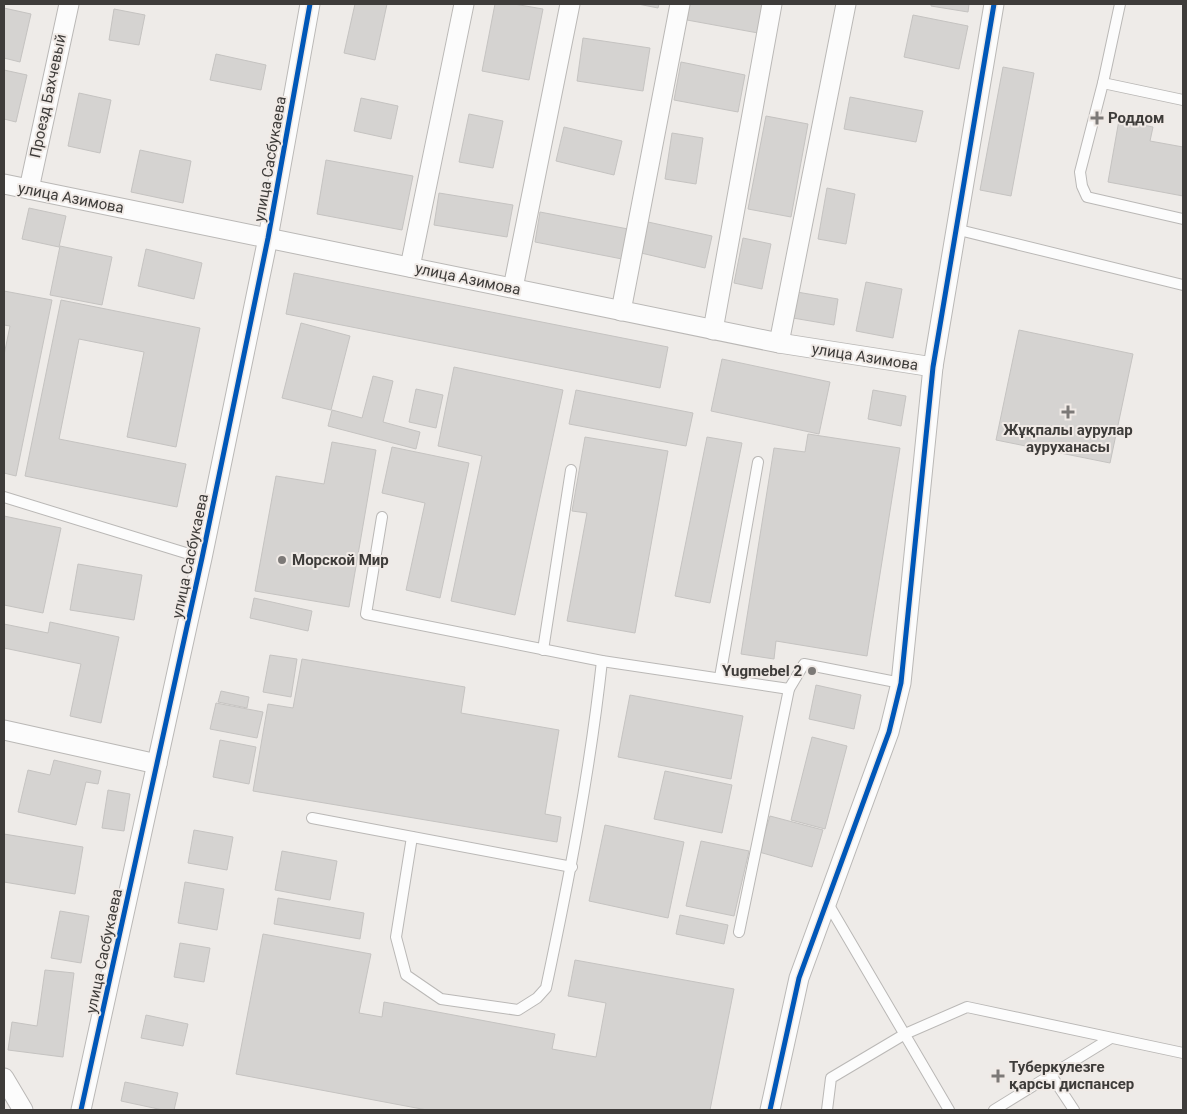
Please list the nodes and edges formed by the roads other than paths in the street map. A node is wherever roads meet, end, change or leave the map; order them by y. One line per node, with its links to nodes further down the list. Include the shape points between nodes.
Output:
1 (68, 4): 13 (street, Проезд Бахчевый)
2 (310, 4): 16 (street, улица Сасбукаева)
3 (464, 4): 17 (street)
4 (570, 4): 19 (street)
5 (680, 4): 20 (street)
6 (772, 4): 21 (street)
7 (846, 4): 22 (street)
8 (994, 4): 15 (street)
9 (1120, 4): 10 (lane)
10 (1103, 83): 11 (lane); 14 (lane, via 1080,172 1087,197)
11 (1183, 100)
12 (4, 184): 13 (street, улица Азимова)
13 (29, 189): 16 (street, улица Азимова)
14 (1183, 219)
15 (955, 229): 18 (lane); 23 (street)
16 (268, 238): 17 (street, улица Азимова); 28 (street, улица Сасбукаева)
17 (410, 267): 19 (street, улица Азимова)
18 (1183, 285)
19 (514, 288): 20 (street, улица Азимова)
20 (621, 311): 21 (street, улица Азимова)
21 (713, 330): 22 (street, улица Азимова)
22 (779, 343): 23 (street, улица Азимова)
23 (933, 367): 32 (street)
24 (758, 462): 31 (lane)
25 (570, 470): 29 (lane)
26 (4, 497): 28 (lane)
27 (382, 517): 29 (lane, via 366,614)
28 (202, 558): 35 (street, улица Сасбукаева)
29 (543, 650): 30 (lane)
30 (602, 661): 31 (lane); 38 (lane)
31 (720, 677): 33 (lane)
32 (901, 683): 33 (lane, via 804,664); 39 (street, via 889,732)
33 (789, 689): 40 (lane)
34 (4, 730): 35 (street)
35 (157, 764): 47 (street, улица Сасбукаева)
36 (312, 818): 37 (lane)
37 (412, 837): 38 (lane); 38 (lane, via 396,937 406,975 441,999 518,1010 537,998 546,988)
38 (572, 867)
39 (827, 901): 41 (lane); 48 (street, via 799,978)
40 (739, 932)
41 (904, 1034): 42 (lane, via 967,1007); 49 (lane, via 831,1078); 50 (lane)
42 (1111, 1038): 43 (lane); 44 (lane)
43 (1183, 1053)
44 (1051, 1075): 51 (lane); 52 (lane)
45 (4, 1078): 46 (street)
46 (23, 1110)
47 (82, 1110)
48 (770, 1110)
49 (827, 1110)
50 (949, 1110)
51 (994, 1110)
52 (1074, 1110)

